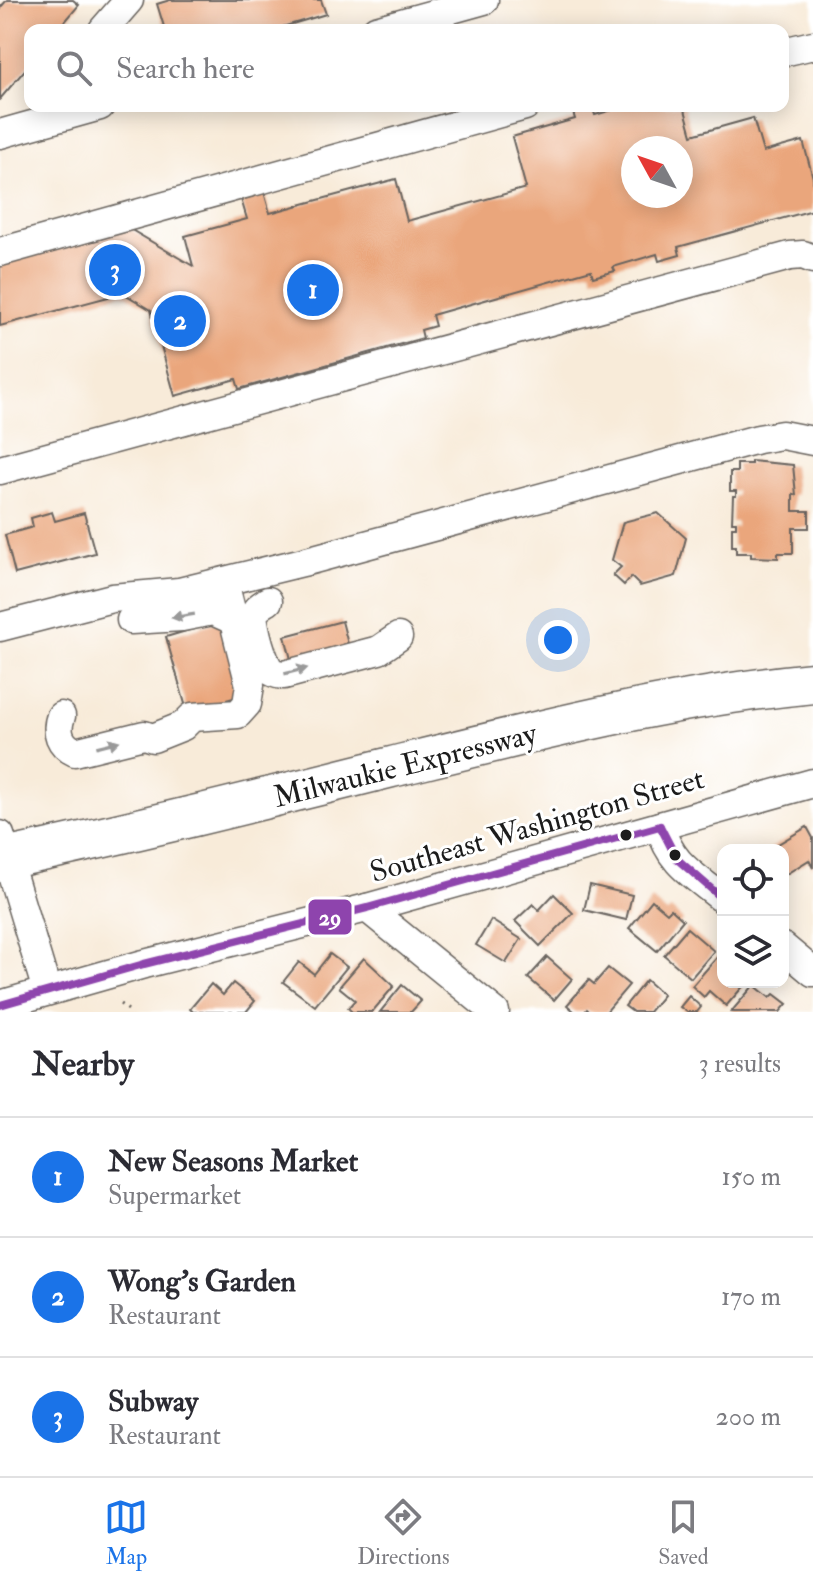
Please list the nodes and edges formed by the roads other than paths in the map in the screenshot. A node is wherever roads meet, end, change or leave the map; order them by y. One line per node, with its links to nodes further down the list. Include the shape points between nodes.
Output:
1 (129, 0): 4 (street)
2 (484, 0): 3 (street)
3 (390, 18)
4 (108, 24)
5 (813, 45): 6 (street)
6 (789, 51)
7 (32, 112): 10 (street)
8 (78, 112): 10 (street)
9 (503, 112): 11 (street)
10 (10, 131)
11 (0, 252)
12 (813, 259): 14 (street, via 790,256)
13 (813, 441): 15 (street, via 782,435 758,439)
14 (0, 470)
15 (224, 582): 18 (street); 19 (street, via 112,598)
16 (268, 601): 20 (street, one-way to 20, via 255,613 254,622 266,665 277,674 379,650)
17 (131, 620): 18 (street, one-way to 17, via 213,611)
18 (233, 620): 22 (street, one-way to 18, via 59,738 75,752 144,735 153,738 192,717 238,714 247,704 250,685)
19 (0, 627)
20 (398, 637)
21 (813, 683): 25 (highway, Milwaukie Expressway, via 646,708 188,818)
22 (61, 716)
23 (813, 783): 24 (street, Southeast Washington Street)
24 (660, 826): 26 (street, via 676,860); 27 (street, Southeast Washington Street)
25 (3, 851): 30 (street)
26 (717, 894)
27 (367, 908): 30 (street, Southeast Washington Street); 32 (street)
28 (789, 952): 29 (street)
29 (813, 972)
30 (47, 991): 31 (street, Southeast Washington Street)
31 (0, 1005)
32 (480, 1007)

